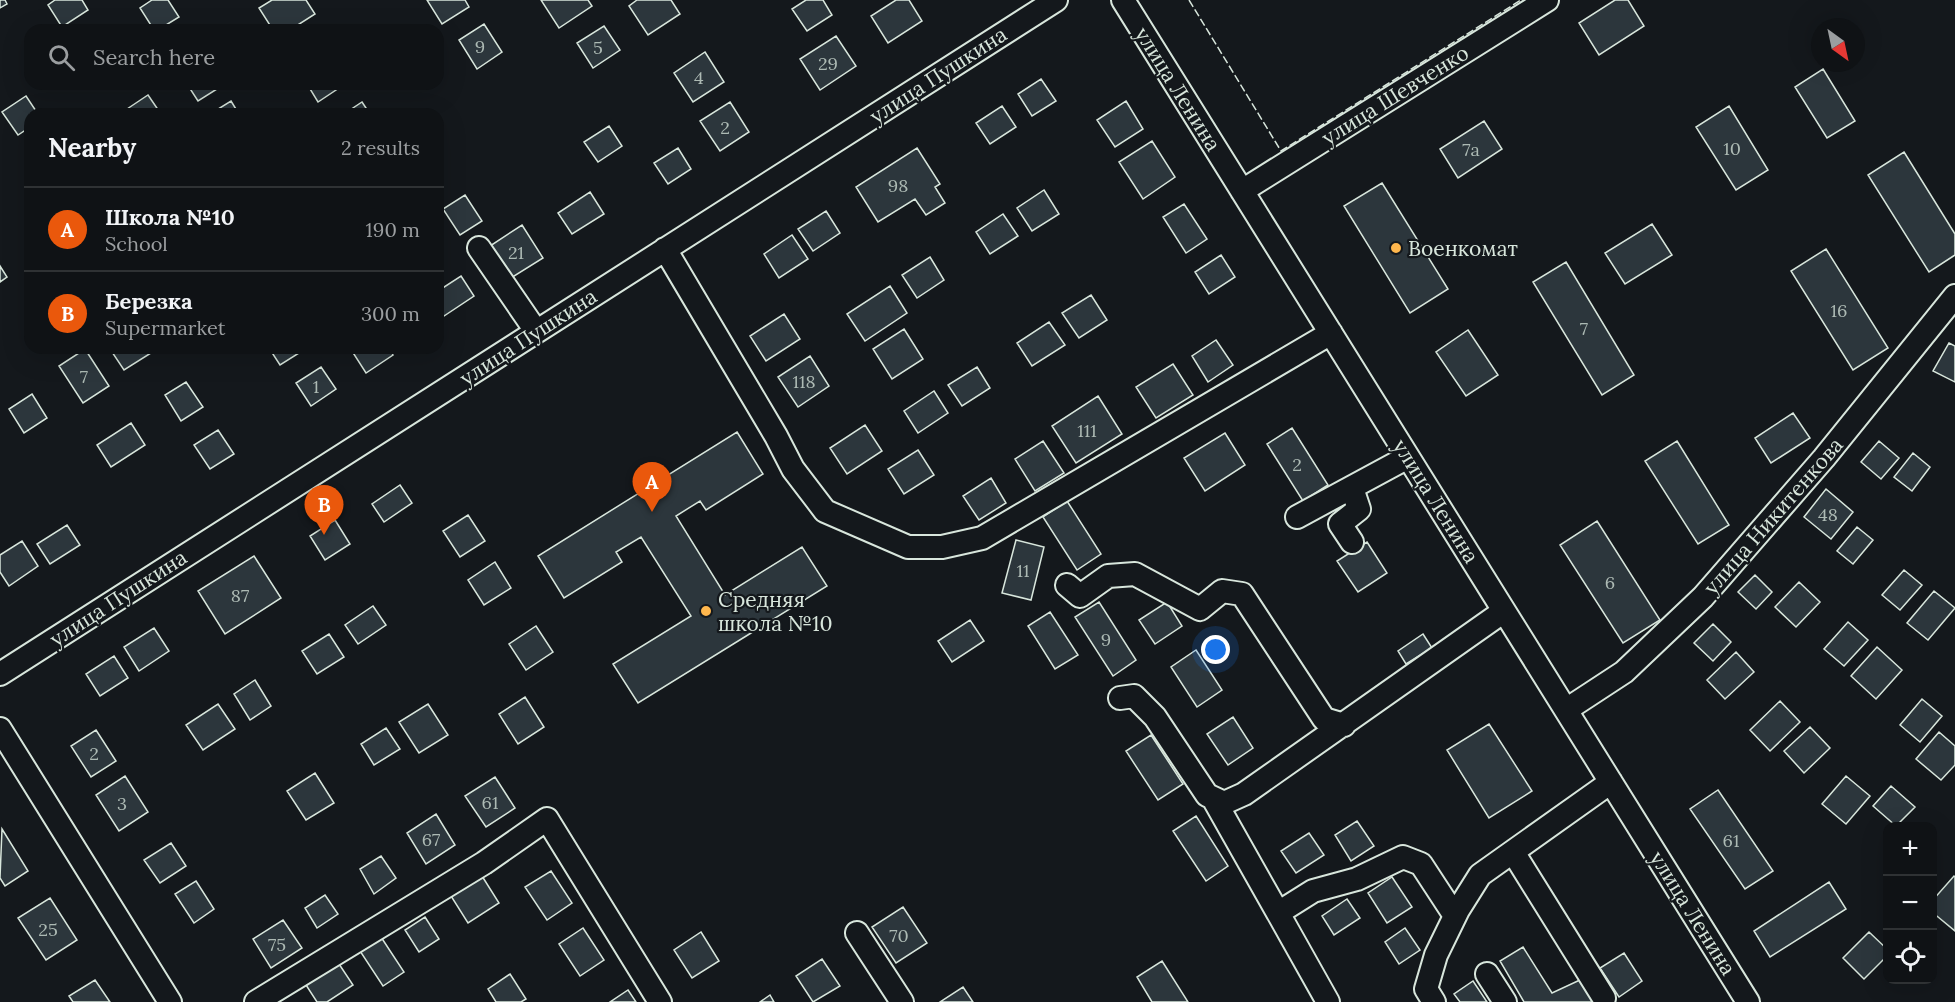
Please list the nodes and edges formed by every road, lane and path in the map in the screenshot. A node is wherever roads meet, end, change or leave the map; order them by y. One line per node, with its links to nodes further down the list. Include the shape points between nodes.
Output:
1 (1056, 0): 6 (street, улица Пушкина)
2 (1123, 0): 4 (street, улица Ленина)
3 (1547, 0): 4 (street, улица Шевченко)
4 (1242, 191): 9 (street, улица Ленина)
5 (479, 248): 8 (street)
6 (665, 249): 8 (street, улица Пушкина); 9 (street, via 793,469 825,511 908,547 942,547 982,537)
7 (1955, 296): 18 (street, улица Никитенкова, via 1824,459 1703,597 1624,672)
8 (536, 331): 16 (street, улица Пушкина)
9 (1331, 333): 10 (street, улица Ленина)
10 (1408, 457): 11 (street); 15 (street, улица Ленина)
11 (1352, 488): 12 (street); 13 (street, via 1359,509 1340,524)
12 (1297, 517)
13 (1352, 542)
14 (1066, 585): 19 (street, via 1080,596 1108,576 1136,574 1200,609 1222,591 1242,594 1324,718)
15 (1504, 611): 18 (street, улица Ленина); 19 (street)
16 (0, 674)
17 (1120, 698): 22 (street, via 1134,696 1155,717 1207,795)
18 (1566, 710): 21 (street, улица Ленина)
19 (1344, 725): 22 (street, via 1244,794 1224,803)
20 (0, 729): 29 (street)
21 (1611, 782): 23 (street); 36 (street, улица Ленина)
22 (1213, 798): 24 (street)
23 (1513, 852): 25 (street, via 1480,874); 28 (street)
24 (1278, 913): 25 (street, via 1313,891 1357,879 1403,857 1421,864); 33 (street)
25 (1455, 916): 34 (street, via 1436,955 1426,989)
26 (857, 933): 32 (street)
27 (1487, 974): 35 (street)
28 (1604, 998)
29 (170, 1002)
30 (256, 1002): 31 (street, via 484,863 547,819)
31 (660, 1002)
32 (902, 1002)
33 (1328, 1002)
34 (1434, 1002)
35 (1505, 1002)
36 (1748, 1002)

